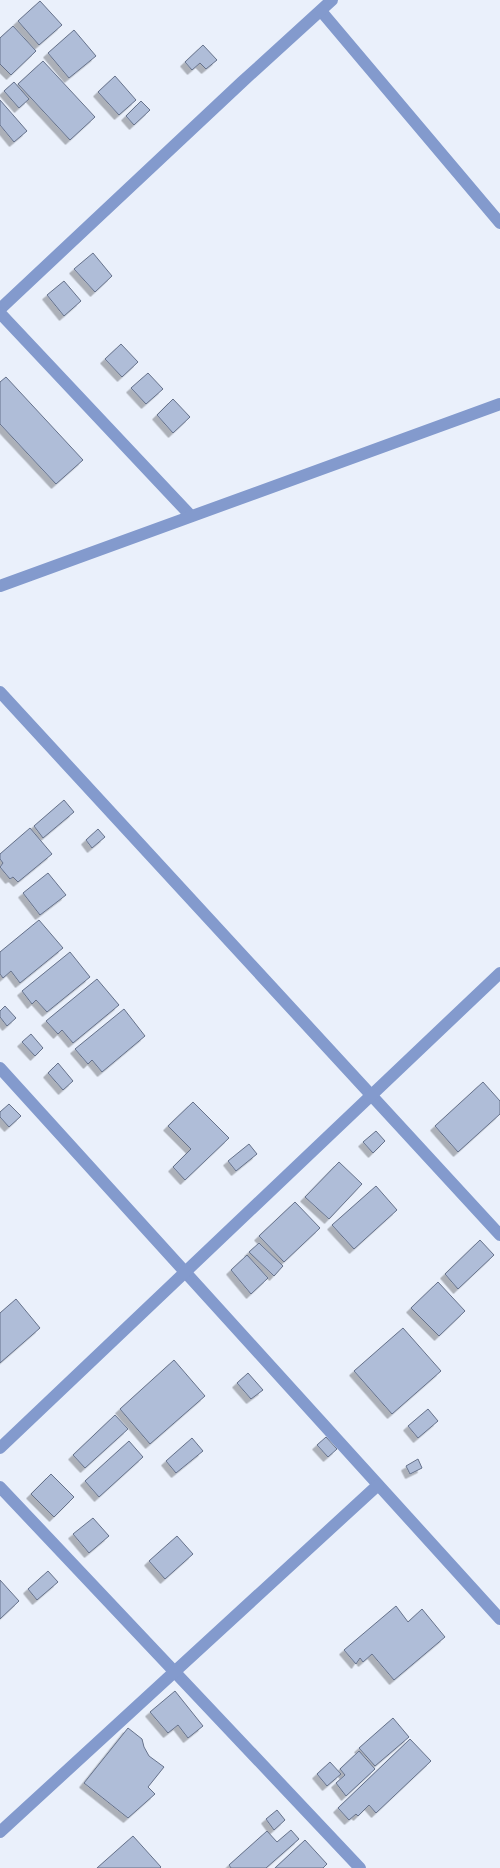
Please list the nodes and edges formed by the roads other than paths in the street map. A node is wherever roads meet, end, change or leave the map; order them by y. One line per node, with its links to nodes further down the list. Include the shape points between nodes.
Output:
1 (332, 0): 2 (street)
2 (321, 10): 3 (street); 4 (street)
3 (500, 223)
4 (0, 311): 6 (street)
5 (500, 404): 6 (street)
6 (191, 516): 7 (street)
7 (0, 586)
8 (0, 692): 11 (street)
9 (500, 973): 11 (street)
10 (0, 1068): 13 (street)
11 (372, 1095): 12 (street); 13 (street)
12 (500, 1235)
13 (185, 1272): 14 (street); 15 (street)
14 (0, 1448)
15 (378, 1485): 17 (street); 18 (street)
16 (0, 1487): 18 (street)
17 (500, 1619)
18 (174, 1672): 19 (street); 20 (street)
19 (0, 1832)
20 (360, 1868)

